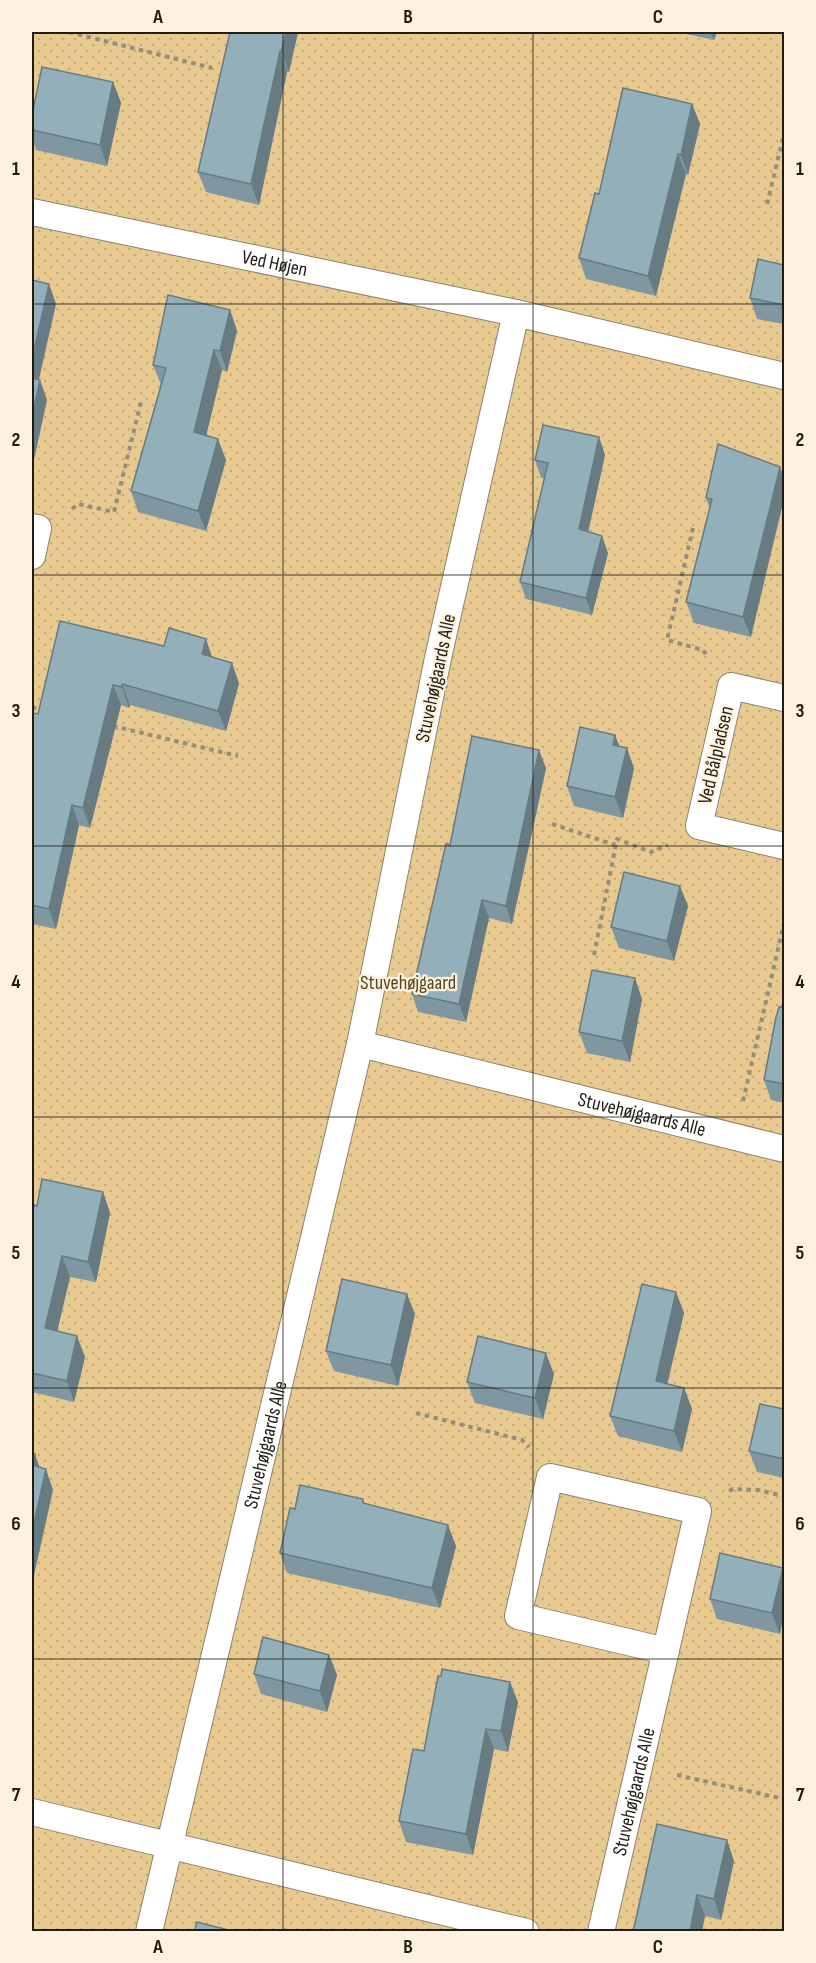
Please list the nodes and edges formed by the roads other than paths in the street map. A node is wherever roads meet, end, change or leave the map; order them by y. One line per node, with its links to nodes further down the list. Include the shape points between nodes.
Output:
1 (32, 212): 2 (lane, Ved Højen)
2 (516, 313): 3 (lane); 6 (lane, Stuvehøjgaards Alle, via 438,658)
3 (784, 376)
4 (784, 698): 5 (lane, Ved Bålpladsen, via 731,686 699,826)
5 (784, 846)
6 (360, 1044): 7 (lane, Stuvehøjgaards Alle); 10 (lane, Stuvehøjgaards Alle)
7 (784, 1149)
8 (666, 1651): 8 (lane, Stuvehøjgaards Alle, via 699,1511 550,1477 518,1616); 13 (lane, Stuvehøjgaards Alle)
9 (32, 1812): 10 (lane)
10 (170, 1845): 11 (lane, Stuvehøjgaards Alle); 12 (lane)
11 (149, 1932)
12 (526, 1932)
13 (601, 1932)

